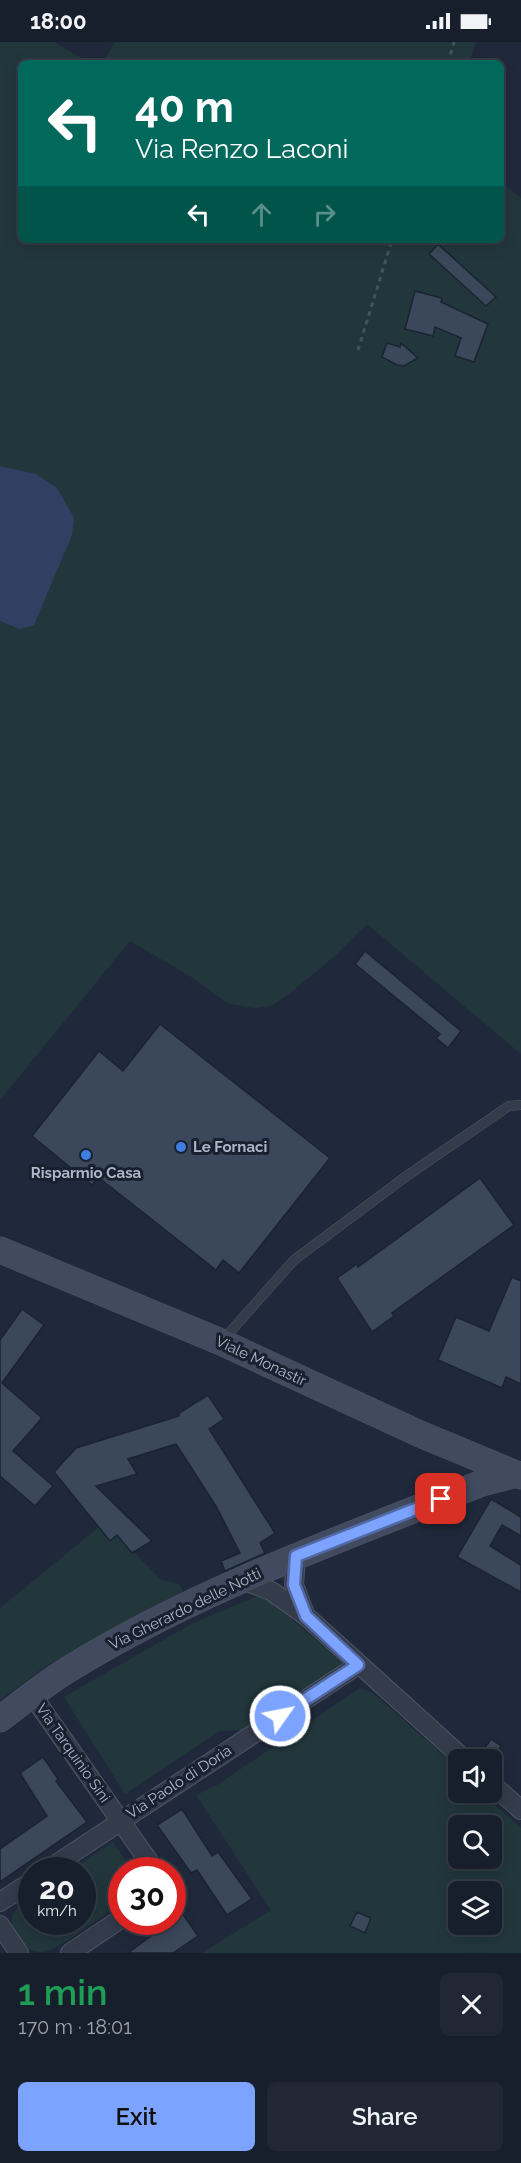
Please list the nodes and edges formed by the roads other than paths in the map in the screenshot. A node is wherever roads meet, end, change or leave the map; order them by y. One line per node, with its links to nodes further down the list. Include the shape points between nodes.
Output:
1 (521, 1105): 3 (lane, via 509,1106 294,1260)
2 (0, 1250): 3 (street, Viale Monastir)
3 (221, 1342): 4 (street, Viale Monastir, via 420,1434)
4 (520, 1474): 5 (street, Via Gherardo delle Notti, via 482,1483)
5 (296, 1556): 6 (street, Via Gherardo delle Notti); 7 (street, via 294,1585)
6 (242, 1580): 7 (street, via 271,1591); 9 (street, Via Gherardo delle Notti, via 147,1625 72,1667)
7 (306, 1616): 8 (street)
8 (358, 1665): 11 (street); 14 (street, Via Paolo di Doria)
9 (32, 1695): 10 (street, Via Gherardo delle Notti); 14 (street, Via Tarquinio Sini)
10 (0, 1719)
11 (453, 1749)
12 (502, 1793): 13 (street)
13 (521, 1810)
14 (121, 1820): 15 (street, Via Paolo di Doria); 16 (street, Via Tarquinio Sini)
15 (66, 1857)
16 (146, 1857)
17 (18, 1890): 18 (street)
18 (0, 1902)
19 (0, 1925): 21 (street)
20 (108, 1927): 22 (street)
21 (19, 1953)
22 (70, 1953)

